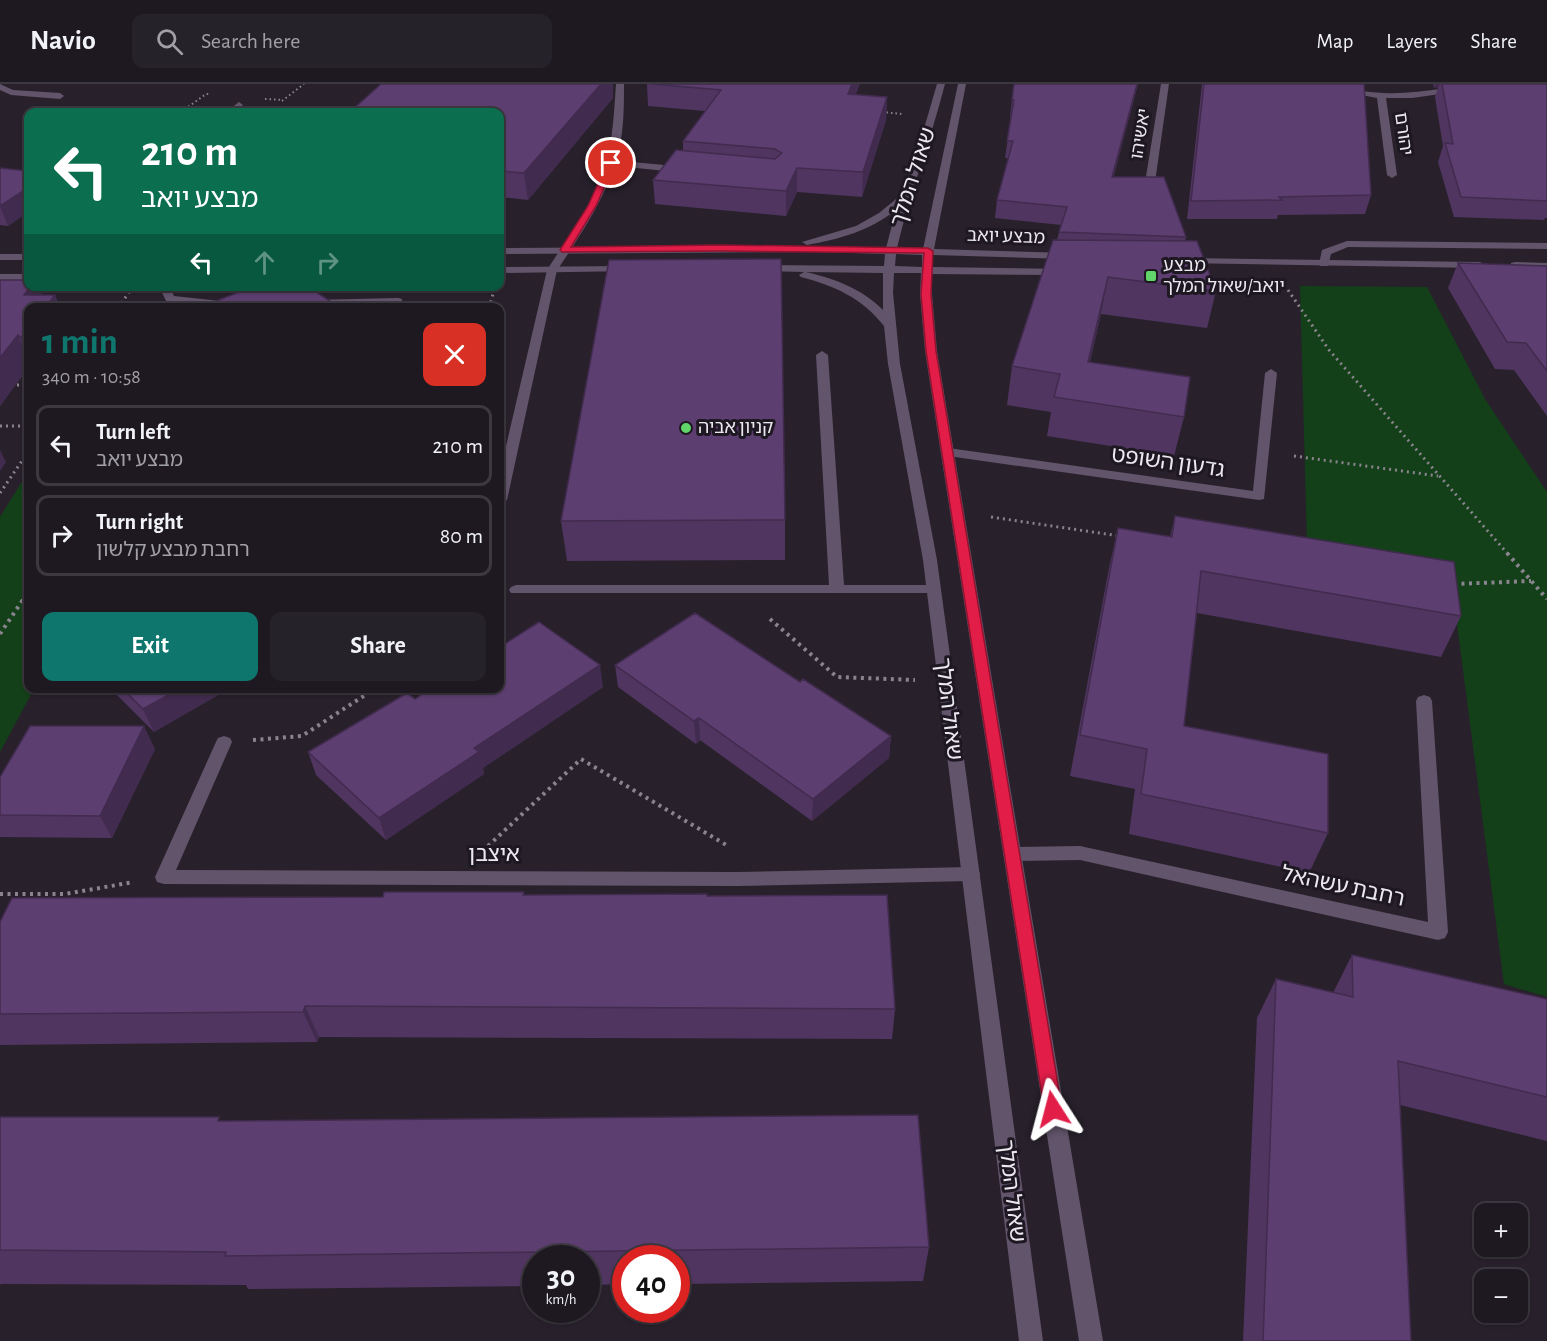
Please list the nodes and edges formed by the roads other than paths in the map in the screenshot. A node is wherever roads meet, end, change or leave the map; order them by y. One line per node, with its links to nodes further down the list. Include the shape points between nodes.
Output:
1 (620, 84): 12 (street)
2 (941, 84): 16 (street, שאול המלך)
3 (962, 84): 22 (street, שאול המלך)
4 (1165, 84): 15 (street, יאשיהו)
5 (1308, 84): 9 (street)
6 (1490, 84): 9 (street)
7 (0, 87): 8 (street, via 11,92)
8 (60, 96)
9 (1381, 96): 14 (street, יהורם)
10 (239, 105): 11 (street)
11 (235, 108)
12 (611, 163): 13 (street); 19 (street, via 592,206)
13 (693, 171)
14 (1392, 176)
15 (1149, 189)
16 (905, 196): 18 (street, via 884,215 852,232); 21 (street, שאול המלך)
17 (1547, 246): 27 (street, via 1347,244 1326,252)
18 (768, 249): 19 (street, מבצע יואב); 21 (street, מבצע יואב)
19 (565, 250): 20 (street, מבצע יואב); 32 (street)
20 (504, 251)
21 (891, 251): 22 (street, מבצע יואב); 33 (street, שאול המלך)
22 (928, 251): 25 (street, מבצע יואב); 34 (street, שאול המלך)
23 (0, 257): 24 (street)
24 (24, 257)
25 (1078, 257)
26 (1172, 261): 27 (street)
27 (1324, 264): 30 (street)
28 (1547, 266): 30 (street)
29 (636, 269): 32 (street)
30 (1500, 269): 36 (street); 37 (street)
31 (504, 270): 32 (street)
32 (552, 270): 48 (street)
33 (889, 270): 34 (street, מבצע יואב); 44 (street, שאול המלך); 44 (street, מבצע יואב, via 757,268 842,285 878,308)
34 (927, 271): 35 (street, מבצע יואב); 47 (street, שאול המלך, via 931,351)
35 (1083, 272)
36 (1178, 272)
37 (1547, 274)
38 (0, 277): 39 (street)
39 (24, 277)
40 (166, 291): 42 (street, via 170,299)
41 (398, 301): 43 (street)
42 (190, 303)
43 (335, 303)
44 (890, 325): 51 (street, שאול המלך)
45 (822, 355): 50 (street)
46 (1271, 373): 47 (street, גדעון השופט, via 1259,496)
47 (948, 452): 54 (street, שאול המלך)
48 (504, 482)
49 (516, 590): 50 (street)
50 (837, 590): 51 (street)
51 (934, 590): 55 (street, שאול המלך)
52 (1424, 701): 54 (street, רחבת עשהאל, via 1438,932 1080,853)
53 (224, 742): 55 (street, איצבן, via 165,877 737,879)
54 (1012, 854): 57 (street, שאול המלך)
55 (971, 874): 56 (street, שאול המלך)
56 (1031, 1341)
57 (1091, 1341)

